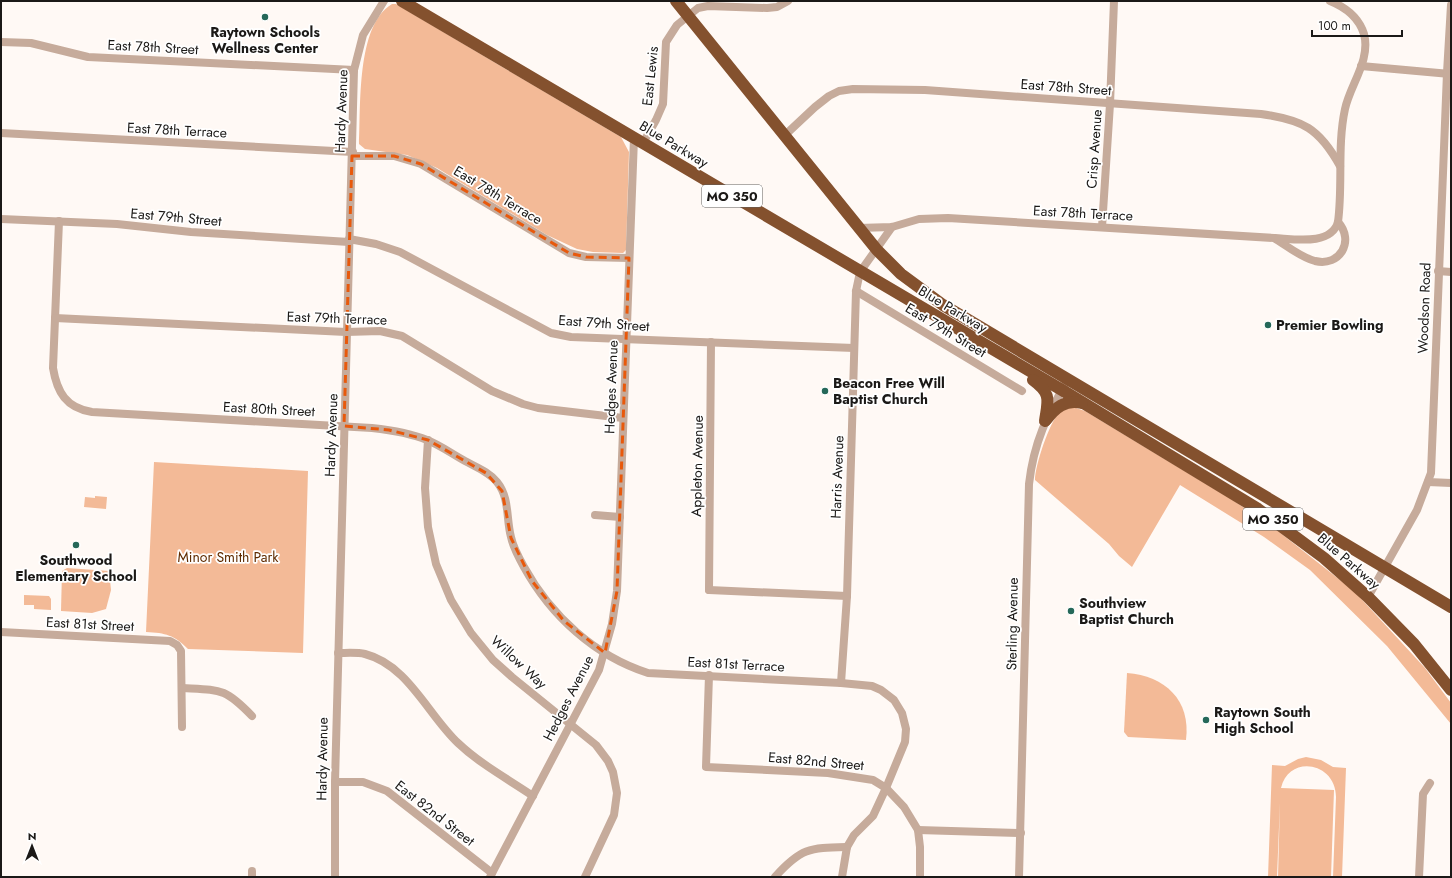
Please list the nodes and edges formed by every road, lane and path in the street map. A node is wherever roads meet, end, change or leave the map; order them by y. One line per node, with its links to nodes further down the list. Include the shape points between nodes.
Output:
1 (384, 1): 11 (street, Hardy Avenue, via 363,35)
2 (402, 1): 16 (highway, Blue Parkway / MO 350)
3 (676, 1): 8 (highway, Blue Parkway / MO 350)
4 (788, 1): 8 (street, East Lewis, via 777,7 768,8 708,6 698,8)
5 (1114, 1): 13 (street, Crisp Avenue)
6 (1332, 2): 10 (street, via 1348,11 1360,26 1365,43)
7 (1451, 5): 12 (street, Woodson Road)
8 (688, 16): 15 (highway, Blue Parkway / MO 350); 16 (street, East Lewis, via 670,33 666,42 662,104 656,120)
9 (1, 42): 11 (street, East 78th Street, via 31,43 88,57)
10 (1361, 66): 12 (street); 18 (street, via 1345,109)
11 (354, 70): 17 (street, Hardy Avenue)
12 (1449, 73): 29 (street, Woodson Road)
13 (1110, 104): 15 (street, East 78th Street, via 926,90 853,88 829,96); 18 (street, East 78th Street, via 1281,117 1314,131 1328,145); 23 (street, Crisp Avenue)
14 (1, 134): 17 (street, East 78th Terrace)
15 (784, 136): 24 (highway, Blue Parkway / MO 350)
16 (639, 141): 28 (street, Hedges Avenue); 30 (highway, Blue Parkway / MO 350)
17 (352, 154): 26 (street, Hardy Avenue); 28 (street, East 78th Terrace, via 394,156 421,164 569,253 586,258)
18 (1340, 166): 21 (street)
19 (1, 219): 20 (street, East 79th Street)
20 (59, 221): 26 (street, East 79th Street); 33 (street)
21 (1338, 222): 25 (street, East 78th Terrace, via 1332,232 1319,238); 25 (street, East 78th Terrace, via 1345,233 1345,245 1337,256 1328,261 1310,259)
22 (892, 227): 23 (street, East 78th Terrace, via 910,220 937,218); 24 (street, East 78th Terrace); 27 (street)
23 (1102, 227): 25 (street, East 78th Terrace)
24 (858, 228): 27 (highway, Blue Parkway / MO 350)
25 (1274, 238)
26 (349, 241): 34 (street, Hardy Avenue); 35 (street, East 79th Street, via 376,244 400,252 551,333 571,337)
27 (876, 250): 30 (street); 39 (highway, Blue Parkway / MO 350, via 901,274 943,305)
28 (629, 258): 35 (street, Hedges Avenue)
29 (1438, 271): 31 (street); 47 (street, Woodson Road, via 1431,473)
30 (860, 272): 32 (street, Harris Avenue); 38 (highway, Blue Parkway / MO 350)
31 (1451, 272)
32 (856, 291): 37 (street, Harris Avenue); 41 (street, East 79th Street)
33 (55, 318): 34 (street, East 79th Terrace); 45 (street, East 80th Street, via 53,368 56,384 62,395 76,407 92,412)
34 (346, 332): 43 (street, East 79th Terrace, via 380,331 402,336 492,391 523,404); 45 (street, Hardy Avenue)
35 (626, 338): 36 (street, East 79th Street); 43 (street, Hedges Avenue)
36 (711, 342): 37 (street, East 79th Street); 52 (street, Appleton Avenue, via 707,591)
37 (854, 348): 52 (street, Harris Avenue)
38 (1004, 357): 40 (highway, Blue Parkway / MO 350); 44 (highway, via 1046,392 1049,401)
39 (1068, 380): 40 (street, Sterling Avenue); 51 (highway, Blue Parkway / MO 350)
40 (1062, 390): 42 (highway, Blue Parkway / MO 350); 44 (street, Sterling Avenue)
41 (1022, 391)
42 (1083, 403): 44 (highway, via 1063,404); 53 (highway, Blue Parkway / MO 350, via 1258,509 1318,554)
43 (623, 418): 50 (street, Hedges Avenue)
44 (1045, 421): 70 (street, Sterling Avenue, via 1036,447 1029,484)
45 (344, 426): 46 (street, East 80th Street, via 390,430); 56 (street, Hardy Avenue)
46 (428, 440): 57 (street, East 80th Street, via 497,482 506,500 511,538 532,580 564,621 585,640); 63 (street, Willow Way, via 425,488 428,527 436,564 451,600 471,633 493,660)
47 (1428, 482): 48 (street); 51 (street, Woodson Road, via 1417,510)
48 (1451, 483)
49 (595, 515): 50 (street)
50 (620, 517): 57 (street, Hedges Avenue, via 617,591)
51 (1384, 567): 53 (street, Woodson Road); 54 (highway, Blue Parkway / MO 350)
52 (846, 596): 59 (street, Harris Avenue)
53 (1368, 597): 61 (highway, Blue Parkway / MO 350, via 1414,644)
54 (1451, 606)
55 (1, 632): 60 (street, East 81st Street, via 170,641 181,651)
56 (338, 652): 65 (street, Hardy Avenue); 68 (street, via 365,654 392,668 410,684 436,720 458,743)
57 (605, 653): 58 (street, East 81st Terrace, via 648,673); 63 (street, Hedges Avenue, via 599,670)
58 (709, 675): 59 (street, East 81st Terrace); 67 (street, East 82nd Street, via 706,767 828,773 874,780)
59 (841, 683): 67 (street, East 81st Terrace, via 870,686 881,690 894,700 902,713 906,729 905,742)
60 (183, 688): 62 (street, via 209,689 228,694); 64 (street)
61 (1451, 690)
62 (252, 716)
63 (570, 724): 68 (street, Hedges Avenue); 74 (street, Willow Way, via 596,745 608,760 616,788 614,815)
64 (182, 727)
65 (335, 782): 72 (street, East 82nd Street, via 362,782 387,790); 73 (street, Hardy Avenue)
66 (1430, 783): 79 (street, via 1423,794)
67 (886, 788): 69 (street, East 82nd Street, via 904,807); 71 (street, via 872,816 854,835)
68 (533, 796): 72 (street, Hedges Avenue)
69 (918, 830): 70 (street); 77 (street)
70 (1021, 833): 78 (street, Sterling Avenue)
71 (847, 847): 75 (street, via 803,851 790,860); 76 (street)
72 (491, 875)
73 (335, 877)
74 (584, 877)
75 (775, 877)
76 (842, 877)
77 (920, 877)
78 (1020, 877)
79 (1419, 877)

